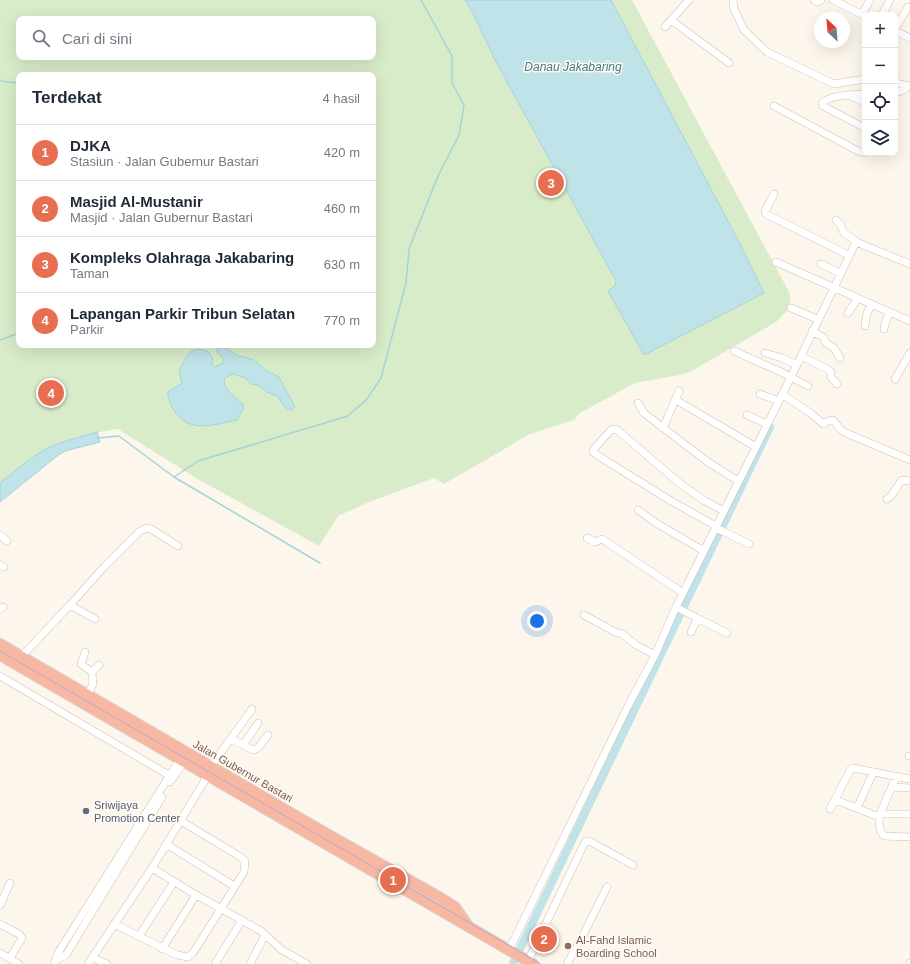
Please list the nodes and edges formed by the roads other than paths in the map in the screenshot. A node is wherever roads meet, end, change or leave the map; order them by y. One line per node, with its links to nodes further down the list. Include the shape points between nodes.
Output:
1 (689, 0): 13 (street)
2 (733, 0): 19 (street, via 734,9 744,30 767,52 834,84)
3 (814, 0): 4 (street)
4 (821, 0)
5 (833, 0): 8 (street)
6 (870, 0): 10 (street)
7 (890, 0): 11 (street)
8 (848, 3): 12 (street)
9 (908, 7): 14 (street)
10 (865, 12)
11 (884, 12)
12 (862, 14)
13 (671, 20): 15 (street); 18 (street)
14 (898, 25)
15 (665, 27)
16 (898, 32): 17 (street)
17 (910, 38)
18 (729, 63)
19 (862, 79)
20 (898, 84): 21 (street)
21 (909, 86): 23 (street)
22 (862, 94): 24 (street)
23 (898, 94)
24 (849, 95): 25 (street); 27 (street, via 832,98 822,105)
25 (862, 102)
26 (774, 106): 28 (street)
27 (862, 126)
28 (862, 152)
29 (774, 194): 32 (street, via 765,211 766,214)
30 (836, 220): 31 (street, via 844,233)
31 (856, 241)
32 (843, 253): 35 (street, via 856,242); 36 (street)
33 (776, 262): 37 (street)
34 (821, 264): 36 (street)
35 (910, 264)
36 (834, 271): 37 (street)
37 (827, 284): 38 (street); 43 (street)
38 (858, 298): 39 (street); 41 (street)
39 (872, 304): 42 (street); 45 (street, via 867,313)
40 (791, 308): 43 (street)
41 (848, 312)
42 (890, 313): 44 (street); 46 (street)
43 (811, 317): 47 (street)
44 (910, 321)
45 (865, 326)
46 (884, 330)
47 (812, 331): 51 (street); 52 (street, via 834,348)
48 (734, 351): 54 (street)
49 (765, 353): 53 (street)
50 (910, 353): 55 (street)
51 (801, 356): 53 (street); 56 (street, via 829,370)
52 (840, 358)
53 (797, 365): 54 (street)
54 (791, 377): 57 (street); 60 (street)
55 (895, 379)
56 (837, 384)
57 (808, 386)
58 (680, 391): 61 (street)
59 (760, 394): 62 (street)
60 (782, 394): 62 (street); 68 (street, via 824,424 828,420 836,422 839,429 844,432)
61 (676, 400): 66 (street); 67 (street)
62 (778, 402): 65 (street)
63 (638, 403): 66 (street, via 644,413)
64 (747, 416): 65 (street)
65 (768, 424): 67 (street)
66 (663, 428): 69 (street)
67 (756, 447): 69 (street)
68 (910, 460)
69 (738, 481): 73 (street)
70 (910, 481): 71 (street, via 902,480)
71 (887, 499)
72 (638, 510): 80 (street)
73 (724, 511): 74 (street); 74 (street, via 683,486 616,429 611,430 593,450 606,461)
74 (713, 525): 78 (street); 80 (street)
75 (0, 535): 77 (street)
76 (587, 538): 81 (street, via 595,542 602,539)
77 (7, 541)
78 (749, 544)
79 (178, 546): 82 (street, via 146,528 104,567)
80 (704, 551): 81 (street)
81 (683, 593): 83 (street)
82 (70, 605): 86 (street); 93 (street)
83 (680, 609): 85 (street); 92 (street)
84 (584, 615): 92 (street, via 621,633)
85 (697, 618): 87 (street); 88 (street)
86 (95, 619)
87 (691, 632)
88 (727, 634)
89 (0, 644): 93 (highway, Jalan Gubernur Bastari)
90 (85, 652): 95 (street, via 80,664)
91 (0, 655): 103 (highway, Jalan Gubernur Bastari)
92 (655, 655): 134 (street)
93 (22, 656): 97 (highway, Jalan Gubernur Bastari)
94 (99, 665): 95 (street)
95 (92, 672): 97 (street, via 93,684)
96 (0, 676): 106 (street)
97 (88, 694): 104 (highway, Jalan Gubernur Bastari)
98 (252, 709): 101 (street)
99 (258, 722): 102 (street)
100 (268, 735): 102 (street, via 255,750)
101 (231, 739): 102 (street); 104 (street)
102 (243, 745)
103 (181, 762): 104 (highway, Jalan Gubernur Bastari); 106 (street)
104 (210, 771): 116 (street); 134 (highway, Jalan Gubernur Bastari, via 324,837 455,907 468,926)
105 (873, 773): 107 (street); 111 (street, via 851,769); 112 (street)
106 (173, 774): 139 (street, via 58,953)
107 (896, 777): 108 (street); 109 (street)
108 (910, 779)
109 (892, 787): 110 (street); 115 (street)
110 (910, 788)
111 (836, 800): 112 (street); 113 (street)
112 (857, 808): 115 (street)
113 (830, 809)
114 (910, 814): 115 (street)
115 (880, 816): 117 (street, via 881,833 884,836)
116 (181, 821): 118 (street); 123 (street, via 245,861 244,872)
117 (910, 836)
118 (166, 844): 120 (street); 123 (street)
119 (633, 865): 140 (street, via 589,841 585,842)
120 (152, 868): 121 (street); 130 (street)
121 (174, 882): 125 (street); 132 (street)
122 (10, 883): 126 (street)
123 (234, 886): 127 (street)
124 (607, 887): 147 (street)
125 (196, 895): 127 (street); 133 (street)
126 (0, 905)
127 (220, 908): 128 (street); 138 (street)
128 (242, 920): 131 (street); 144 (street)
129 (0, 924): 136 (street, via 22,938)
130 (114, 924): 132 (street); 137 (street)
131 (265, 935): 145 (street); 146 (street, via 273,944)
132 (139, 936): 133 (street)
133 (162, 949): 138 (street)
134 (509, 950): 140 (highway, Jalan Gubernur Bastari)
135 (0, 953): 136 (street)
136 (10, 958): 141 (street)
137 (93, 958): 142 (street); 143 (street)
138 (187, 961)
139 (55, 962)
140 (530, 962)
141 (20, 964)
142 (88, 964)
143 (107, 964)
144 (215, 964)
145 (250, 964)
146 (307, 964)
147 (567, 964)

